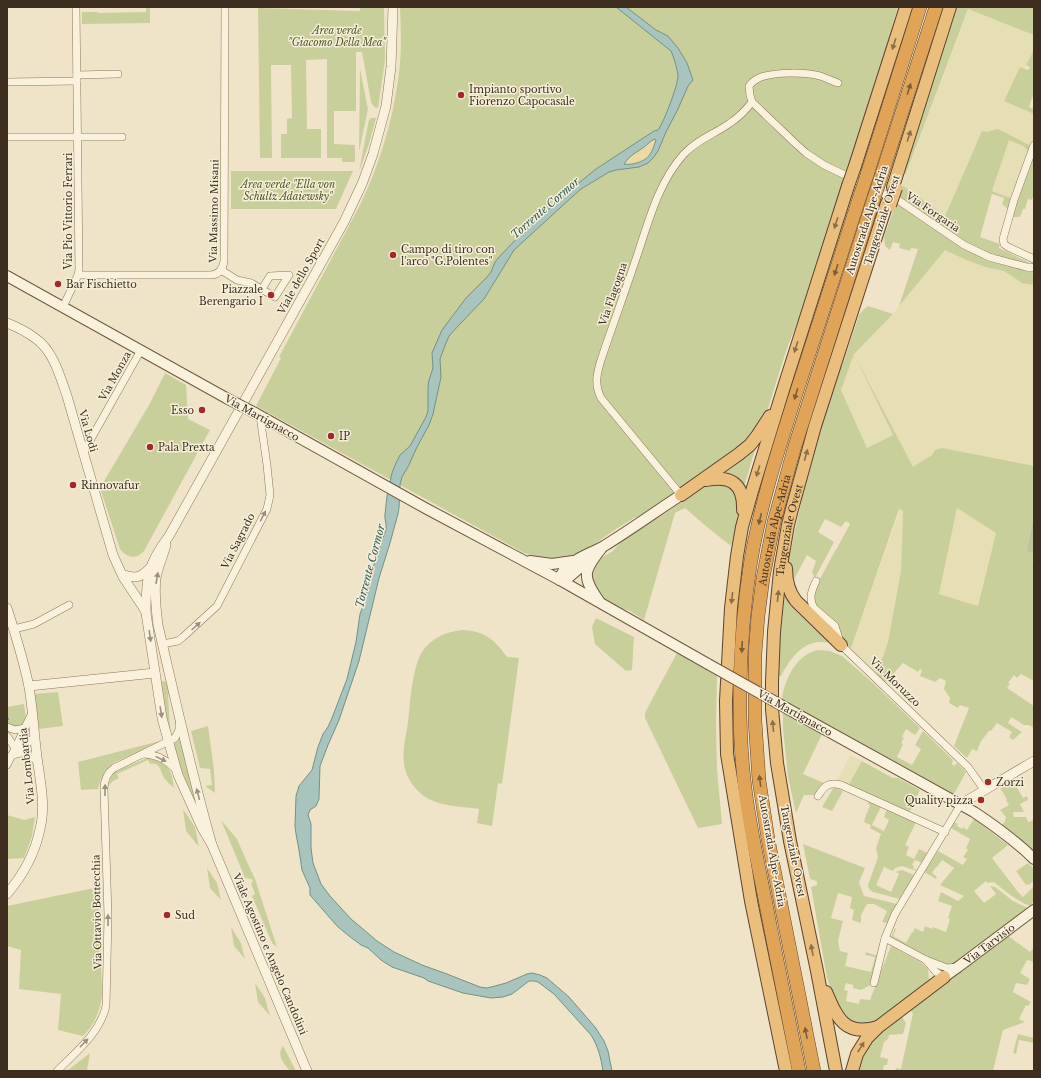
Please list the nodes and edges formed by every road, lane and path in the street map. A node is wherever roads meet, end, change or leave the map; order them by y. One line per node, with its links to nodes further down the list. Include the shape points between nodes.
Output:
1 (76, 7): 9 (street, Via Pio Vittorio Ferrari)
2 (225, 7): 21 (street, Via Massimo Misani, via 224,260)
3 (393, 7): 37 (street, Viale dello Sport, via 391,67 386,106 362,184 340,229)
4 (906, 7): 30 (highway, one-way to 30, bridge)
5 (920, 7): 92 (highway, Autostrada Alpe-Adria, one-way to 92, bridge, via 766,493 750,565 743,635 741,692 746,794)
6 (936, 7): 93 (highway, Autostrada Alpe-Adria, one-way to 6, bridge, via 768,839 759,780 755,721 758,616 768,550 794,449)
7 (950, 7): 17 (highway, Tangenziale Ovest, one-way to 7)
8 (118, 74): 9 (street)
9 (77, 78): 10 (street); 14 (street, Via Pio Vittorio Ferrari)
10 (7, 82)
11 (838, 83): 12 (street, via 821,76 802,74 761,77 749,86)
12 (752, 102): 20 (street, Via Forgaria, via 806,153 824,165 898,200 964,245 989,257); 34 (street, Via Flagogna, via 730,123 690,147 670,174 654,206 597,375 597,387 601,398)
13 (7, 137): 14 (street)
14 (78, 137): 15 (street); 22 (street, Via Pio Vittorio Ferrari)
15 (122, 137)
16 (1033, 148): 19 (street, via 1003,239 1004,244 1012,250)
17 (889, 204): 18 (highway); 29 (highway, Tangenziale Ovest)
18 (881, 236)
19 (1034, 259)
20 (1034, 267)
21 (221, 270): 22 (street, Via Massimo Misani, via 210,276); 24 (street, via 237,280)
22 (78, 275): 26 (street, Via Pio Vittorio Ferrari)
23 (7, 276): 26 (main road, Via Martignacco)
24 (262, 289)
25 (864, 304): 29 (highway, via 856,313 842,355)
26 (63, 307): 28 (main road, Via Martignacco)
27 (7, 323): 32 (street, Via Lodi, via 28,333 45,346 62,381)
28 (141, 350): 31 (main road, Via Martignacco, bridge); 32 (street, Via Monza)
29 (833, 370): 35 (highway, Tangenziale Ovest, one-way to 29)
30 (783, 390): 33 (highway, via 764,426 750,445); 36 (highway, one-way to 36)
31 (257, 415): 39 (main road, Via Martignacco); 53 (street, Via Sagrado, one-way to 31, via 183,637 217,606 267,509 270,495 267,465)
32 (83, 453): 41 (street, Via Lodi, via 107,537)
33 (702, 480): 34 (highway); 36 (highway, via 723,478 739,489 743,499)
34 (681, 495): 38 (main road, Via Martignacco)
35 (788, 525): 54 (highway, via 786,576 791,594); 84 (highway, Tangenziale Ovest, one-way to 35, via 790,841 773,724 774,632)
36 (742, 527): 91 (highway, one-way to 91, via 733,580 729,629 726,701 728,754 751,901)
37 (169, 536): 42 (street, Viale dello Sport); 50 (street, Viale dello Sport, one-way to 37, via 156,578)
38 (603, 546): 40 (main road, Via Martignacco); 44 (main road, Via Martignacco, via 568,578); 47 (main road, Via Martignacco, via 589,565 587,573 588,584)
39 (518, 558): 40 (main road, Via Martignacco, via 552,564); 44 (main road, Via Martignacco)
40 (575, 561): 44 (main road, Via Martignacco, via 564,570)
41 (119, 567): 43 (street, Via Lodi); 51 (street, Via Lodi, via 127,585)
42 (150, 568): 43 (street, via 134,578); 46 (street, Viale dello Sport)
43 (124, 575): 46 (street, Via Lodi)
44 (560, 580): 47 (main road, Via Martignacco)
45 (816, 581): 54 (street, Via Moruzzo, via 811,595 812,605 835,626)
46 (146, 598): 50 (street, Via Lodi); 51 (street, Viale dello Sport)
47 (602, 604): 75 (main road, Via Martignacco, bridge)
48 (69, 605): 52 (street, via 34,624)
49 (7, 608): 52 (street, Via Lombardia)
50 (156, 612): 53 (street, Viale dello Sport)
51 (146, 613): 56 (street, Viale dello Sport, one-way to 56)
52 (14, 629): 57 (street, Via Lombardia)
53 (163, 644): 55 (street, Viale dello Sport)
54 (841, 645): 73 (street, Via Moruzzo, via 968,767)
55 (169, 671): 56 (street); 59 (street, Viale Agostino e Angelo Candolini)
56 (155, 674): 57 (street); 65 (street, Viale Agostino e Angelo Candolini, one-way to 65)
57 (29, 686): 58 (street, Via Lombardia)
58 (32, 713): 61 (street); 63 (street, Via Lombardia)
59 (179, 715): 65 (street, Via Ottavio Bottecchia, via 178,733); 77 (street, Viale Agostino e Angelo Candolini, one-way to 59)
60 (9, 728): 61 (street); 64 (street)
61 (25, 728): 64 (street)
62 (7, 736): 66 (street)
63 (35, 737): 64 (street); 66 (street); 71 (street, Via Lombardia)
64 (20, 738): 66 (street)
65 (168, 742): 67 (street, Via Ottavio Bottecchia); 72 (street, Viale Agostino e Angelo Candolini)
66 (16, 749): 68 (street)
67 (141, 754): 72 (street, one-way to 72, via 159,757); 89 (street, Via Ottavio Bottecchia, one-way to 67, via 95,1032 105,1012 108,916 104,785 114,768)
68 (11, 756): 70 (street); 71 (street, via 26,753)
69 (1034, 761): 73 (street)
70 (7, 764)
71 (38, 764): 79 (street, Via Lombardia, via 42,792 41,828 31,858)
72 (177, 771): 77 (street, Viale Agostino e Angelo Candolini)
73 (985, 791): 75 (street)
74 (818, 796): 76 (street, via 825,786 840,785)
75 (961, 804): 76 (street); 78 (main road, Via Martignacco, via 1000,830)
76 (944, 832): 81 (street, via 895,914)
77 (212, 845): 90 (street, Viale Agostino e Angelo Candolini)
78 (1034, 859)
79 (7, 894)
80 (1034, 910): 85 (main road, Via Tarvisio, via 958,967)
81 (886, 938): 82 (street); 86 (street)
82 (926, 960): 83 (street); 85 (street, via 934,963)
83 (931, 968): 85 (street); 87 (street, via 933,974)
84 (816, 970): 88 (highway, via 838,1018 860,1031); 94 (highway, Tangenziale Ovest)
85 (943, 972): 87 (highway)
86 (874, 983)
87 (929, 989): 88 (highway)
88 (878, 1027): 95 (highway, one-way to 88, via 857,1054)
89 (58, 1071)
90 (307, 1071)
91 (786, 1071)
92 (799, 1071)
93 (814, 1071)
94 (836, 1071)
95 (852, 1071)

